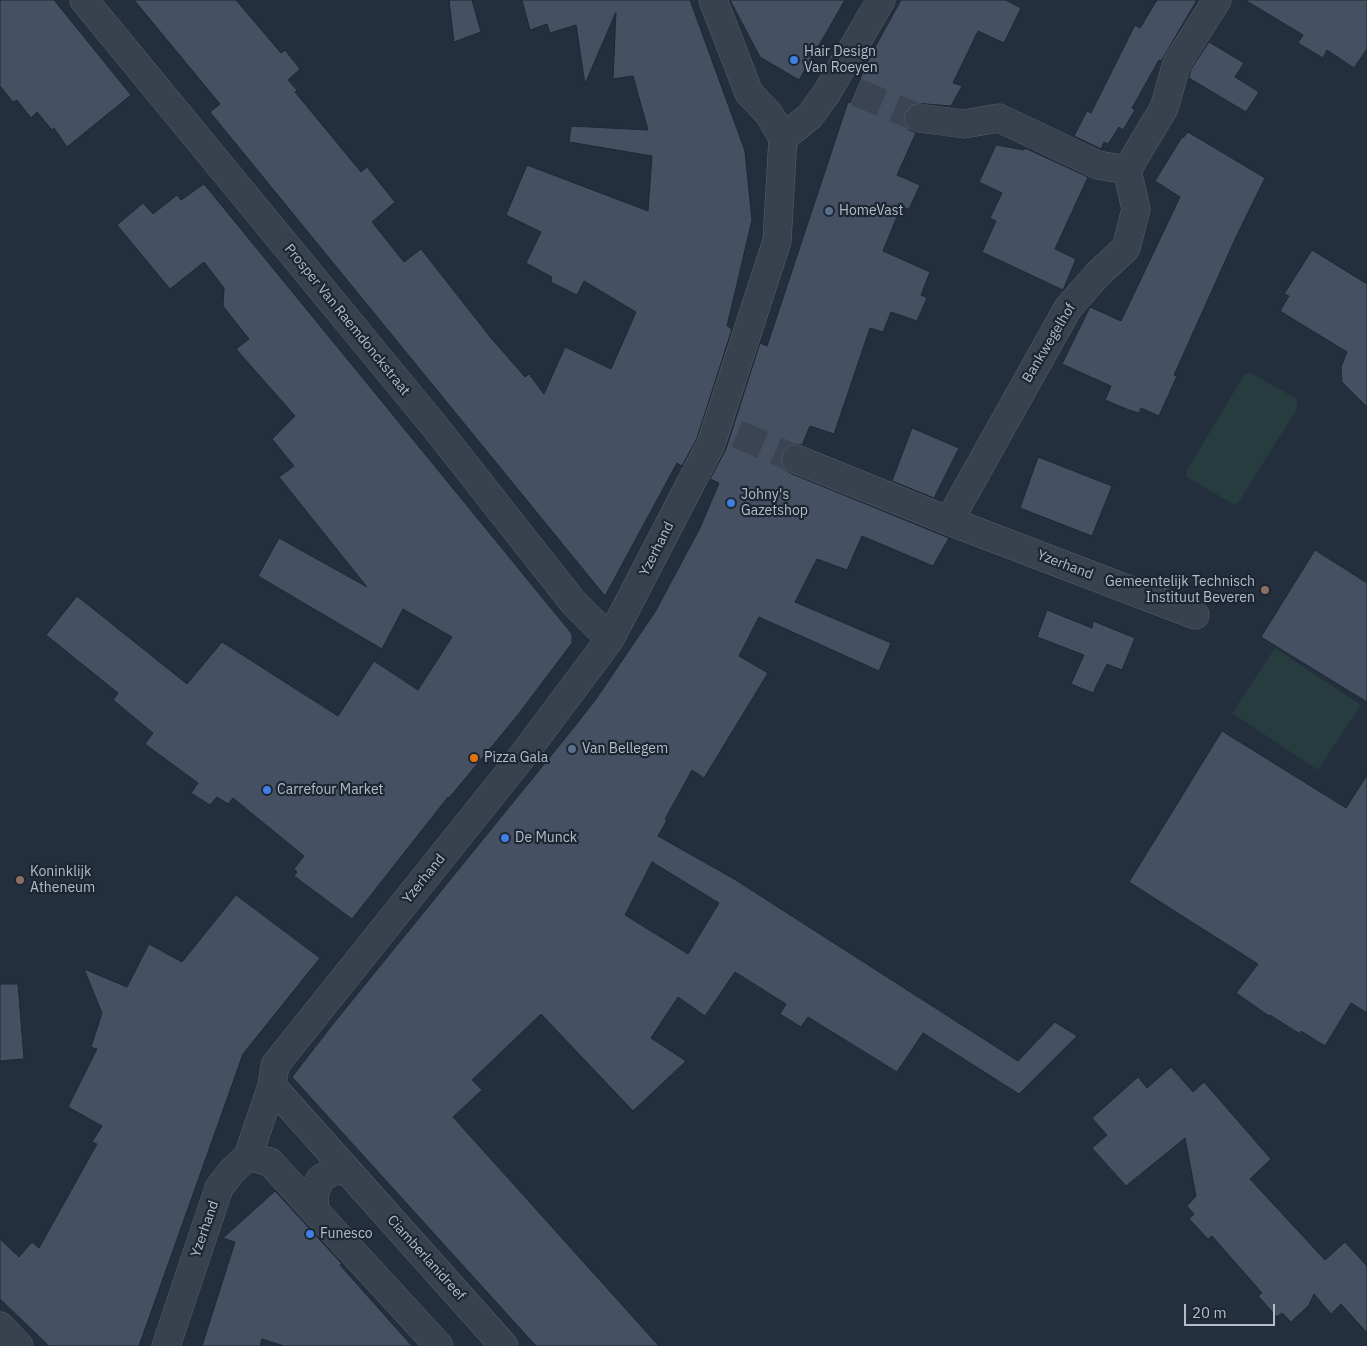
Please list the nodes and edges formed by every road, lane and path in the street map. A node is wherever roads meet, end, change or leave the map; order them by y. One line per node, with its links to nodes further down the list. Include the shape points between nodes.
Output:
1 (84, 0): 11 (street, Prosper Van Raemdonckstraat, via 436,428 573,602)
2 (713, 0): 6 (street, via 749,93 769,114)
3 (881, 0): 6 (street, via 845,87)
4 (1217, 0): 7 (street, via 1177,63 1164,108)
5 (919, 118): 7 (street, via 964,124 999,118 1098,166)
6 (783, 138): 11 (street, Yzerhand, via 777,241 727,429 711,444)
7 (1127, 170): 9 (street, Bankwegelhof, via 1136,209 1126,248 1068,308)
8 (796, 459): 9 (street, Yzerhand)
9 (949, 521): 10 (street, Yzerhand)
10 (1195, 615)
11 (610, 639): 12 (street, Yzerhand, via 524,754 275,1065)
12 (272, 1086): 13 (street, Yzerhand); 14 (street, Ciamberlanidreef)
13 (248, 1156): 15 (street, via 270,1162); 18 (street, Yzerhand, via 219,1188)
14 (347, 1170): 15 (street, via 333,1171 320,1179 314,1195); 20 (street, Ciamberlanidreef)
15 (315, 1209): 19 (street)
16 (0, 1326): 17 (street)
17 (20, 1346)
18 (166, 1346)
19 (439, 1346)
20 (504, 1346)

